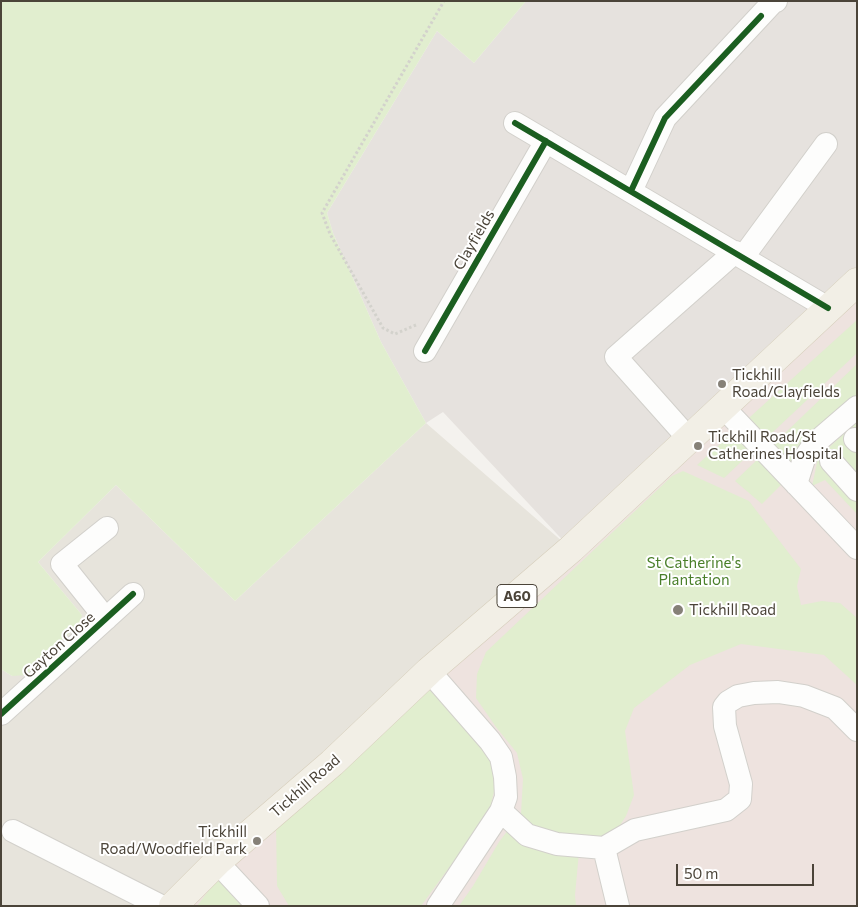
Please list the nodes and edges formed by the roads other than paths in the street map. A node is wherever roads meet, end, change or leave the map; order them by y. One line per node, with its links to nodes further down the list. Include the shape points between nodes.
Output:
1 (769, 8): 5 (street, via 665,118)
2 (516, 123): 3 (street)
3 (546, 141): 5 (street); 9 (street, Clayfields)
4 (826, 144): 6 (street)
5 (631, 191): 6 (street)
6 (739, 254): 8 (street); 12 (street, via 616,357)
7 (857, 282): 8 (main road, Tickhill Road / A60)
8 (828, 308): 10 (main road, Tickhill Road / A60)
9 (425, 352)
10 (723, 407): 12 (main road, Tickhill Road / A60); 14 (street)
11 (857, 407): 14 (street, via 814,444 804,460)
12 (689, 439): 20 (main road, Tickhill Road / A60, via 571,549)
13 (831, 461): 15 (street)
14 (796, 484): 17 (street)
15 (857, 490)
16 (107, 528): 19 (street, via 62,564)
17 (855, 542)
18 (133, 594): 19 (street, Gayton Close)
19 (106, 619): 21 (street, Gayton Close)
20 (429, 671): 23 (street, via 501,757 506,777 506,797); 26 (main road, Tickhill Road / A60, via 332,763)
21 (1, 714)
22 (857, 730): 25 (street, via 835,708 804,696 778,692 738,696 724,707 724,714 741,784 740,799 726,810 635,830)
23 (501, 811): 25 (street, via 527,835 557,844); 30 (street)
24 (13, 831): 27 (street)
25 (604, 848): 31 (street)
26 (217, 862): 28 (main road, Tickhill Road / A60); 29 (street)
27 (160, 906)
28 (173, 906)
29 (258, 906)
30 (438, 906)
31 (618, 906)

